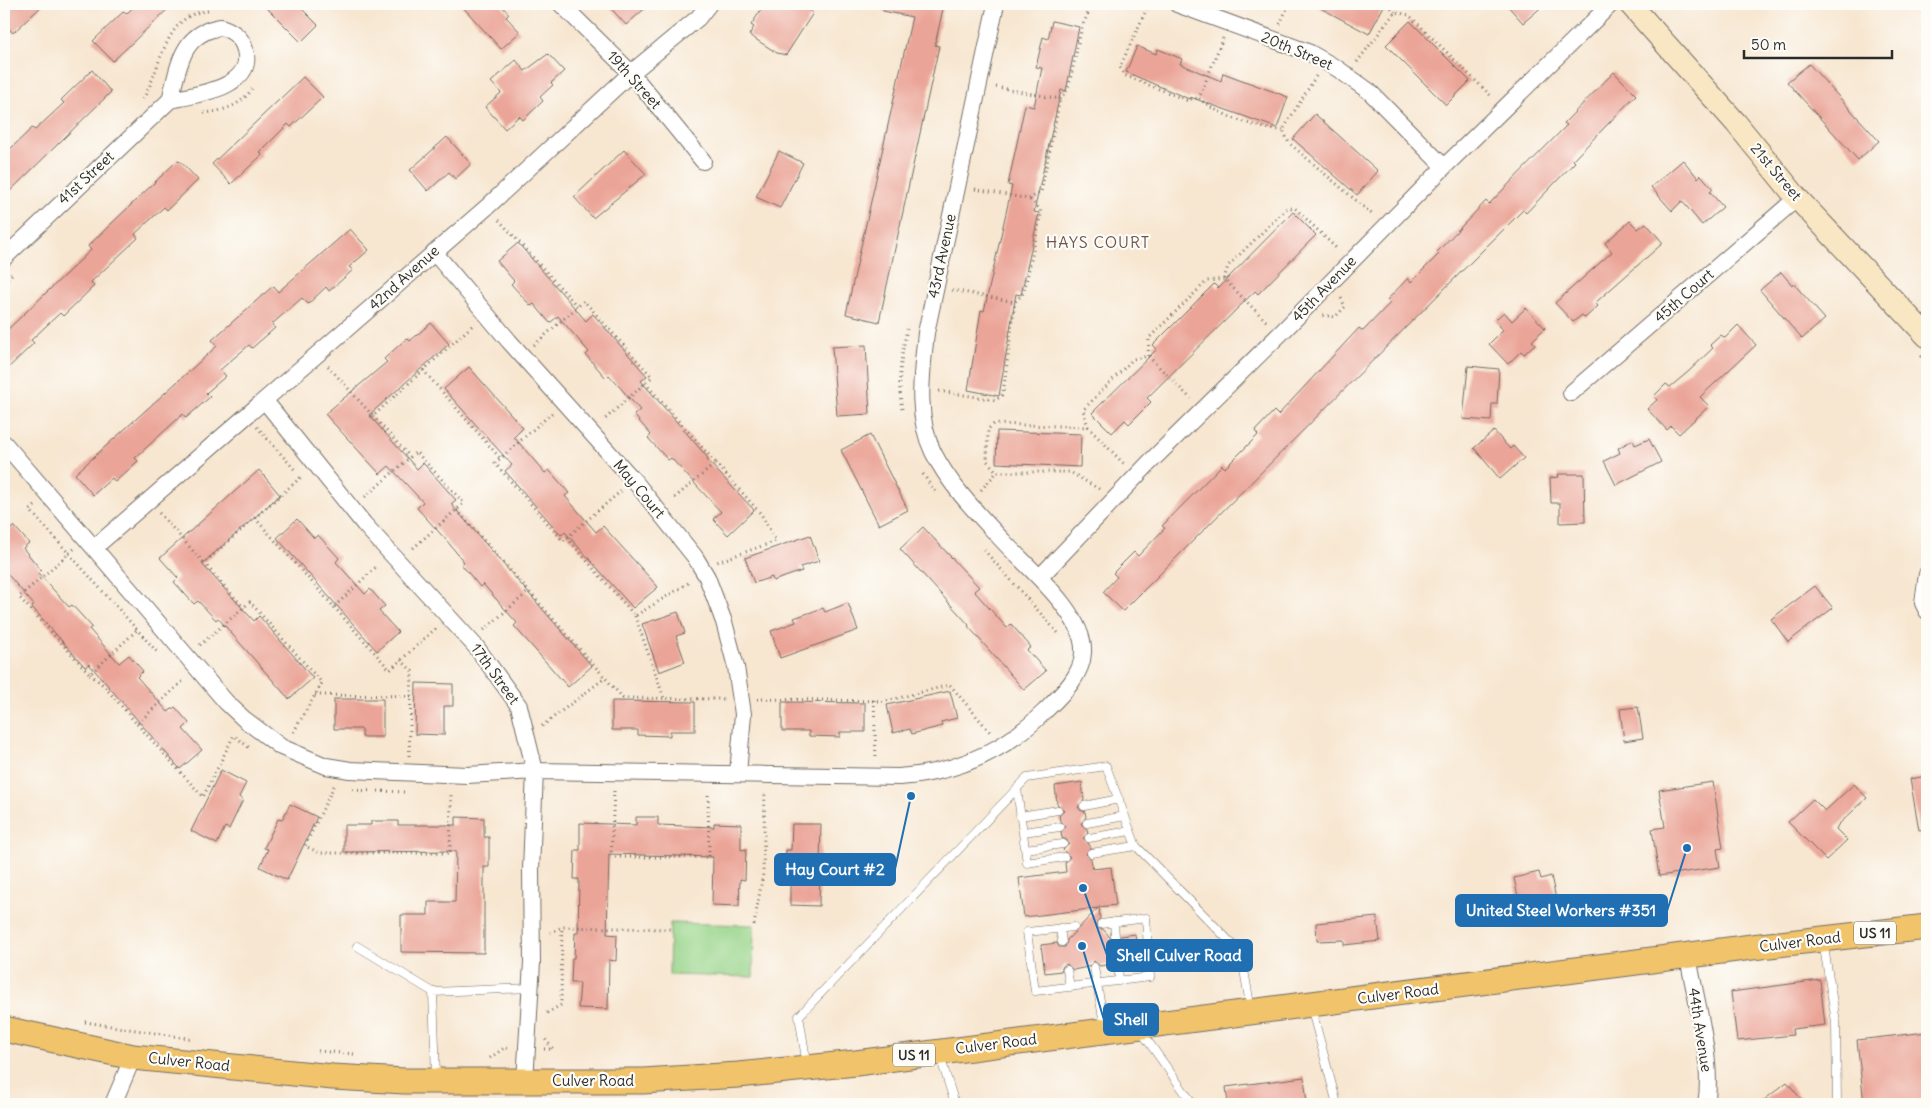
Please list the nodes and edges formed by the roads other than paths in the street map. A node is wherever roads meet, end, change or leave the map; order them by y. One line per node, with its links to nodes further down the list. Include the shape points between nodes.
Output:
1 (561, 4): 7 (street, 19th Street)
2 (709, 4): 7 (street, 42nd Avenue, via 698,18)
3 (996, 4): 20 (street, 43rd Avenue, via 935,286 926,333 921,388 925,427 944,472 1005,543)
4 (1176, 4): 10 (street, 20th Street, via 1310,53 1325,62 1370,92)
5 (1611, 4): 10 (street, 45th Avenue)
6 (1630, 4): 11 (street, 21st Street, via 1736,123)
7 (631, 73): 9 (street, 19th Street); 12 (street, 42nd Avenue)
8 (170, 100): 8 (street, via 210,92 238,76 245,67 247,55 238,35 221,27 202,32 191,40 182,57); 13 (street, 41st Street)
9 (703, 161)
10 (1444, 167): 20 (street, 45th Avenue, via 1136,476)
11 (1797, 198): 14 (street, 21st Street); 15 (street, 45th Court)
12 (434, 252): 16 (street, 42nd Avenue); 23 (street, May Court, via 633,480 705,573 717,599 736,667 743,714)
13 (4, 258)
14 (1927, 336)
15 (1571, 393)
16 (265, 401): 18 (street, 42nd Avenue); 22 (street, 17th Street, via 351,508 471,641 519,706)
17 (4, 443): 18 (street, 43rd Avenue)
18 (94, 548): 22 (street, 43rd Avenue, via 149,615 244,719 284,749 326,766 350,770 467,775)
19 (1927, 574): 21 (street, via 1923,603)
20 (1040, 577): 23 (street, 43rd Avenue, via 1078,630 1083,653 1075,676 1062,694 1029,727 990,753 922,775 876,768)
21 (1927, 611)
22 (535, 771): 23 (street, 43rd Avenue); 58 (street, 17th Street)
23 (738, 774)
24 (1017, 789): 25 (lane, via 1027,778 1106,766); 28 (lane); 67 (lane, via 800,1016)
25 (1119, 799): 26 (lane); 29 (lane)
26 (1084, 806)
27 (1058, 810): 28 (lane)
28 (1020, 816): 33 (lane)
29 (1125, 816): 30 (lane); 32 (lane)
30 (1087, 823)
31 (1060, 827): 33 (lane)
32 (1130, 831): 34 (lane); 36 (lane)
33 (1023, 832): 37 (lane)
34 (1088, 838)
35 (1063, 844): 37 (lane)
36 (1136, 846): 38 (lane); 49 (lane)
37 (1026, 849): 39 (lane, via 1028,863)
38 (1091, 853)
39 (1064, 857)
40 (1114, 922): 41 (lane); 45 (lane); 51 (lane, via 1146,918)
41 (1101, 924)
42 (1074, 927): 44 (lane)
43 (1927, 927): 46 (main road, Culver Road / US 11)
44 (1060, 928): 47 (lane); 57 (lane, via 1027,932 1035,991)
45 (1115, 936)
46 (1823, 939): 50 (main road, Culver Road / US 11); 75 (lane, via 1836,1022)
47 (1062, 942)
48 (357, 946): 59 (lane)
49 (1241, 953): 51 (lane); 61 (lane)
50 (1688, 956): 60 (main road, Culver Road / US 11); 74 (street, 44th Avenue, via 1706,1063 1709,1088)
51 (1149, 958): 55 (lane, via 1150,977)
52 (1118, 963): 55 (lane)
53 (1094, 967): 56 (lane)
54 (1067, 970): 57 (lane)
55 (1119, 980): 56 (lane)
56 (1097, 984): 57 (lane); 64 (lane)
57 (1070, 987)
58 (530, 988): 59 (lane); 69 (street, 17th Street)
59 (433, 992): 68 (lane)
60 (1310, 1004): 61 (main road, Culver Road / US 11); 73 (lane)
61 (1251, 1012): 62 (main road, Culver Road / US 11)
62 (1138, 1026): 64 (main road, Culver Road / US 11); 72 (lane)
63 (4, 1029): 66 (main road, Culver Road / US 11)
64 (1106, 1030): 65 (main road, Culver Road / US 11)
65 (939, 1052): 67 (main road, Culver Road / US 11); 71 (lane)
66 (133, 1057): 68 (main road, Culver Road / US 11, via 333,1077); 70 (street)
67 (808, 1068): 69 (main road, Culver Road / US 11, via 643,1081)
68 (436, 1080): 69 (main road, Culver Road / US 11)
69 (525, 1082)
70 (113, 1104)
71 (955, 1104)
72 (1193, 1104)
73 (1337, 1104)
74 (1706, 1104)
75 (1837, 1104)

